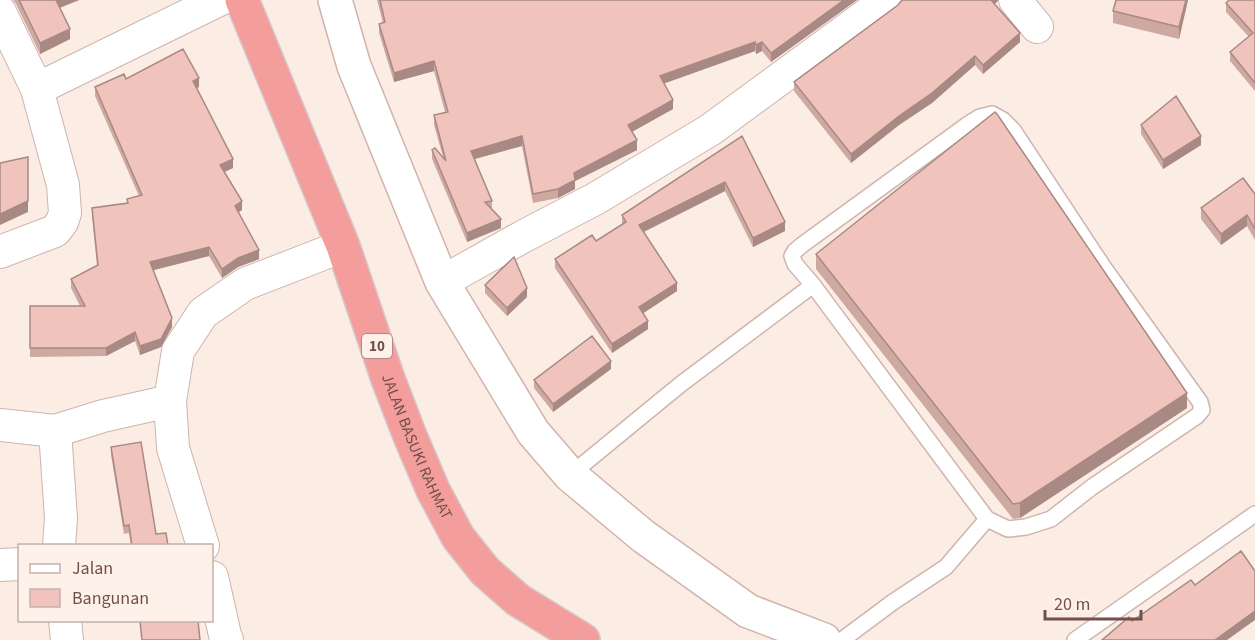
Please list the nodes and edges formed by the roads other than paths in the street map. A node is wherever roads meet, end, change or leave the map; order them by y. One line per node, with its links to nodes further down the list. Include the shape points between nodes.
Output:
1 (219, 0): 8 (street)
2 (242, 0): 9 (highway, JALAN BASUKI RAHMAT / 10)
3 (335, 0): 11 (street, via 354,66)
4 (887, 0): 11 (street, via 710,130 595,199)
5 (1015, 0): 7 (street)
6 (0, 12): 8 (street)
7 (1037, 27)
8 (37, 89): 10 (street, via 63,185 65,213 56,231)
9 (342, 246): 13 (street, via 246,284 203,313 178,351); 27 (highway, JALAN BASUKI RAHMAT / 10, via 410,436 458,537 485,572 518,600)
10 (0, 252)
11 (442, 282): 16 (street, via 533,432)
12 (813, 285): 16 (lane, via 681,384); 18 (lane); 18 (lane, via 795,264 795,250 980,117 992,114 1012,130 1202,410 1051,519 1008,529)
13 (170, 401): 15 (street); 20 (street, via 173,448)
14 (0, 425): 15 (street)
15 (55, 431): 19 (street)
16 (570, 475): 28 (street, via 643,536 748,610)
17 (1255, 514): 30 (lane)
18 (987, 519): 29 (lane, via 946,567)
19 (59, 544)
20 (202, 544)
21 (18, 564): 22 (street)
22 (0, 565)
23 (213, 581): 26 (street)
24 (65, 622): 25 (street)
25 (68, 640)
26 (227, 640)
27 (583, 640)
28 (824, 640)
29 (842, 640)
30 (1075, 640)

